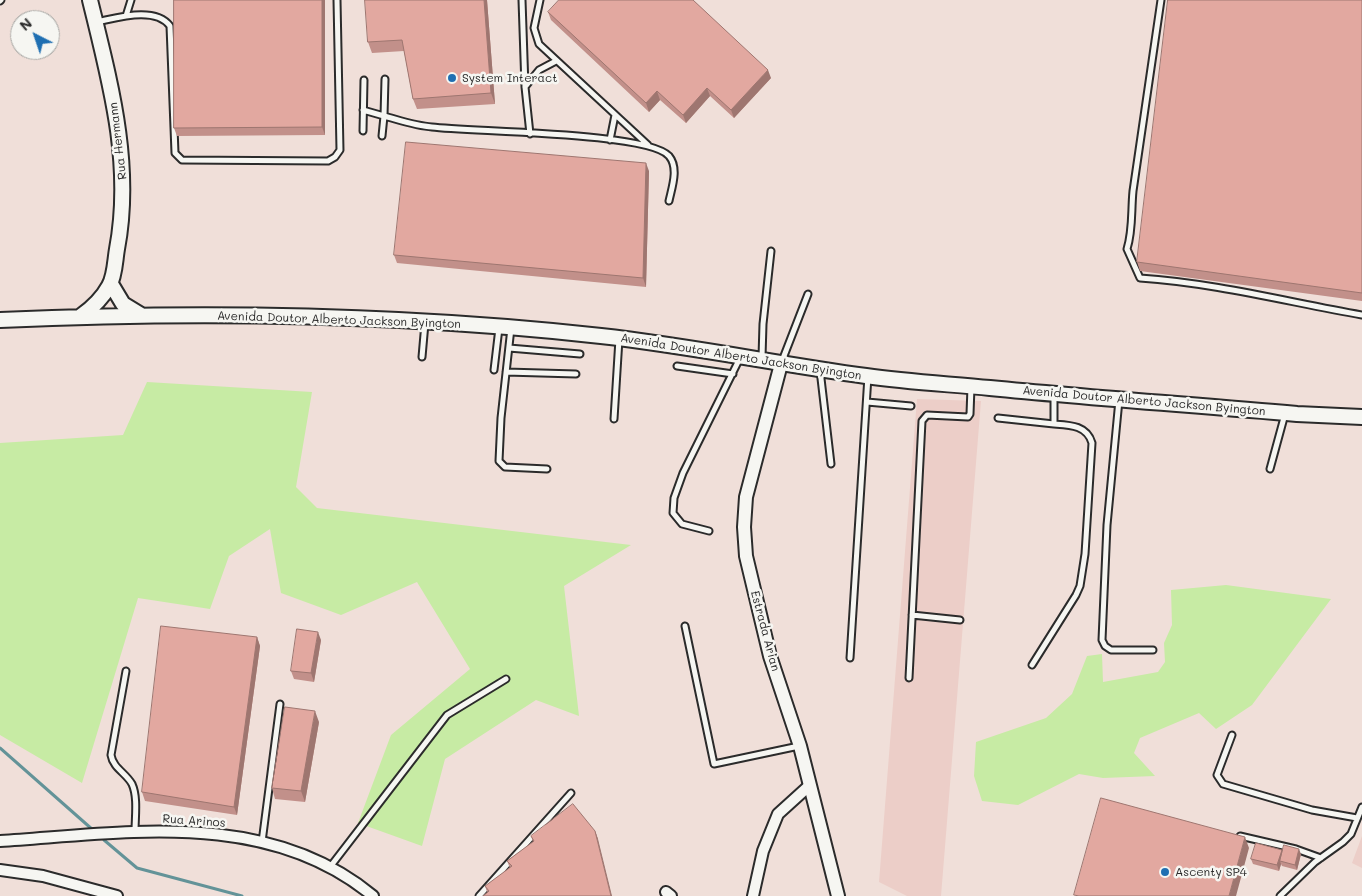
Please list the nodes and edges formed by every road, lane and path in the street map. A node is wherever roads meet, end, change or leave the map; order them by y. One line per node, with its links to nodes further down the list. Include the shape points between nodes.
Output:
1 (90, 0): 9 (main road, Rua Hermann)
2 (131, 0): 8 (lane)
3 (337, 0): 8 (lane, via 340,150 328,161 182,160 175,153 171,29 166,20 157,16)
4 (529, 0): 7 (lane)
5 (540, 0): 10 (lane, via 534,28 536,38)
6 (1161, 0): 27 (lane, via 1133,191 1132,234 1127,249 1140,278 1246,291)
7 (522, 1): 13 (lane)
8 (126, 16): 9 (lane)
9 (96, 22): 24 (main road, Rua Hermann, via 119,124 124,187 121,228)
10 (556, 61): 13 (lane, via 539,70); 15 (lane)
11 (385, 79): 16 (lane)
12 (364, 80): 14 (lane)
13 (525, 87): 18 (lane)
14 (363, 110): 16 (lane); 17 (lane)
15 (615, 114): 20 (lane); 21 (lane)
16 (384, 116): 18 (lane, via 430,127); 19 (lane)
17 (363, 131)
18 (530, 134): 20 (lane)
19 (382, 136)
20 (610, 140): 21 (lane)
21 (649, 145): 22 (lane, via 660,149 675,169)
22 (669, 201)
23 (771, 251): 37 (lane)
24 (110, 284): 26 (main road, via 123,304); 28 (main road, Rua Hermann, via 95,305)
25 (808, 294): 38 (lane)
26 (141, 315): 28 (main road, Avenida Doutor Alberto Jackson Byington); 30 (main road, Avenida Doutor Alberto Jackson Byington)
27 (1362, 315)
28 (81, 316): 29 (main road, Avenida Doutor Alberto Jackson Byington)
29 (0, 320)
30 (425, 321): 31 (main road, Avenida Doutor Alberto Jackson Byington); 36 (lane)
31 (505, 327): 32 (main road, Avenida Doutor Alberto Jackson Byington); 33 (lane); 41 (lane)
32 (619, 338): 35 (main road, Avenida Doutor Alberto Jackson Byington); 54 (lane)
33 (509, 348): 34 (lane); 42 (lane)
34 (580, 354)
35 (741, 356): 37 (main road, Avenida Doutor Alberto Jackson Byington); 44 (lane)
36 (422, 357)
37 (762, 360): 38 (main road, Avenida Doutor Alberto Jackson Byington)
38 (781, 364): 40 (main road, Avenida Doutor Alberto Jackson Byington); 71 (street, Estrada Arian, via 746,497 744,527 746,556 770,656)
39 (676, 366): 44 (lane)
40 (820, 369): 45 (main road, Avenida Doutor Alberto Jackson Byington); 56 (lane)
41 (494, 370)
42 (506, 372): 43 (lane); 57 (lane, via 500,463 506,467)
43 (576, 374)
44 (733, 374): 59 (lane, via 674,498 673,513 682,524)
45 (868, 376): 46 (main road, Avenida Doutor Alberto Jackson Byington); 49 (lane)
46 (972, 386): 47 (main road, Avenida Doutor Alberto Jackson Byington); 60 (lane, via 967,418 927,415 923,418)
47 (1054, 394): 48 (main road, Avenida Doutor Alberto Jackson Byington); 55 (lane)
48 (1118, 400): 51 (main road, Avenida Doutor Alberto Jackson Byington); 63 (lane, via 1107,524 1102,640 1111,650)
49 (867, 402): 50 (lane); 64 (lane)
50 (911, 406)
51 (1286, 414): 53 (main road, Avenida Doutor Alberto Jackson Byington); 58 (lane)
52 (998, 418): 55 (lane)
53 (1362, 418)
54 (614, 419)
55 (1054, 424): 65 (lane, via 1072,425 1090,437 1092,460 1085,554 1076,595)
56 (831, 464)
57 (547, 469)
58 (1270, 470)
59 (708, 531)
60 (912, 615): 61 (lane); 67 (lane)
61 (960, 620)
62 (685, 626): 71 (lane, via 714,764)
63 (1153, 650)
64 (850, 658)
65 (1032, 664)
66 (126, 671): 76 (lane, via 111,755 134,791)
67 (909, 678)
68 (506, 679): 81 (lane, via 447,715)
69 (280, 704): 79 (lane)
70 (1232, 736): 75 (lane, via 1217,775 1222,784 1312,810)
71 (800, 746): 72 (street, Estrada Arian)
72 (810, 785): 86 (street, via 778,814 763,851); 87 (street, Estrada Arian)
73 (571, 793): 85 (lane)
74 (1362, 807): 75 (lane)
75 (1357, 818): 80 (lane, via 1351,834)
76 (135, 832): 78 (street, Rua Arinos); 79 (street, Rua Arinos, via 193,831)
77 (1237, 836): 80 (lane)
78 (0, 841)
79 (262, 842): 81 (street, Rua Arinos)
80 (1321, 858): 88 (lane)
81 (329, 868): 84 (street, Rua Arinos)
82 (0, 870): 83 (street, via 43,876)
83 (117, 896)
84 (373, 896)
85 (479, 896)
86 (753, 896)
87 (838, 896)
88 (1280, 896)

